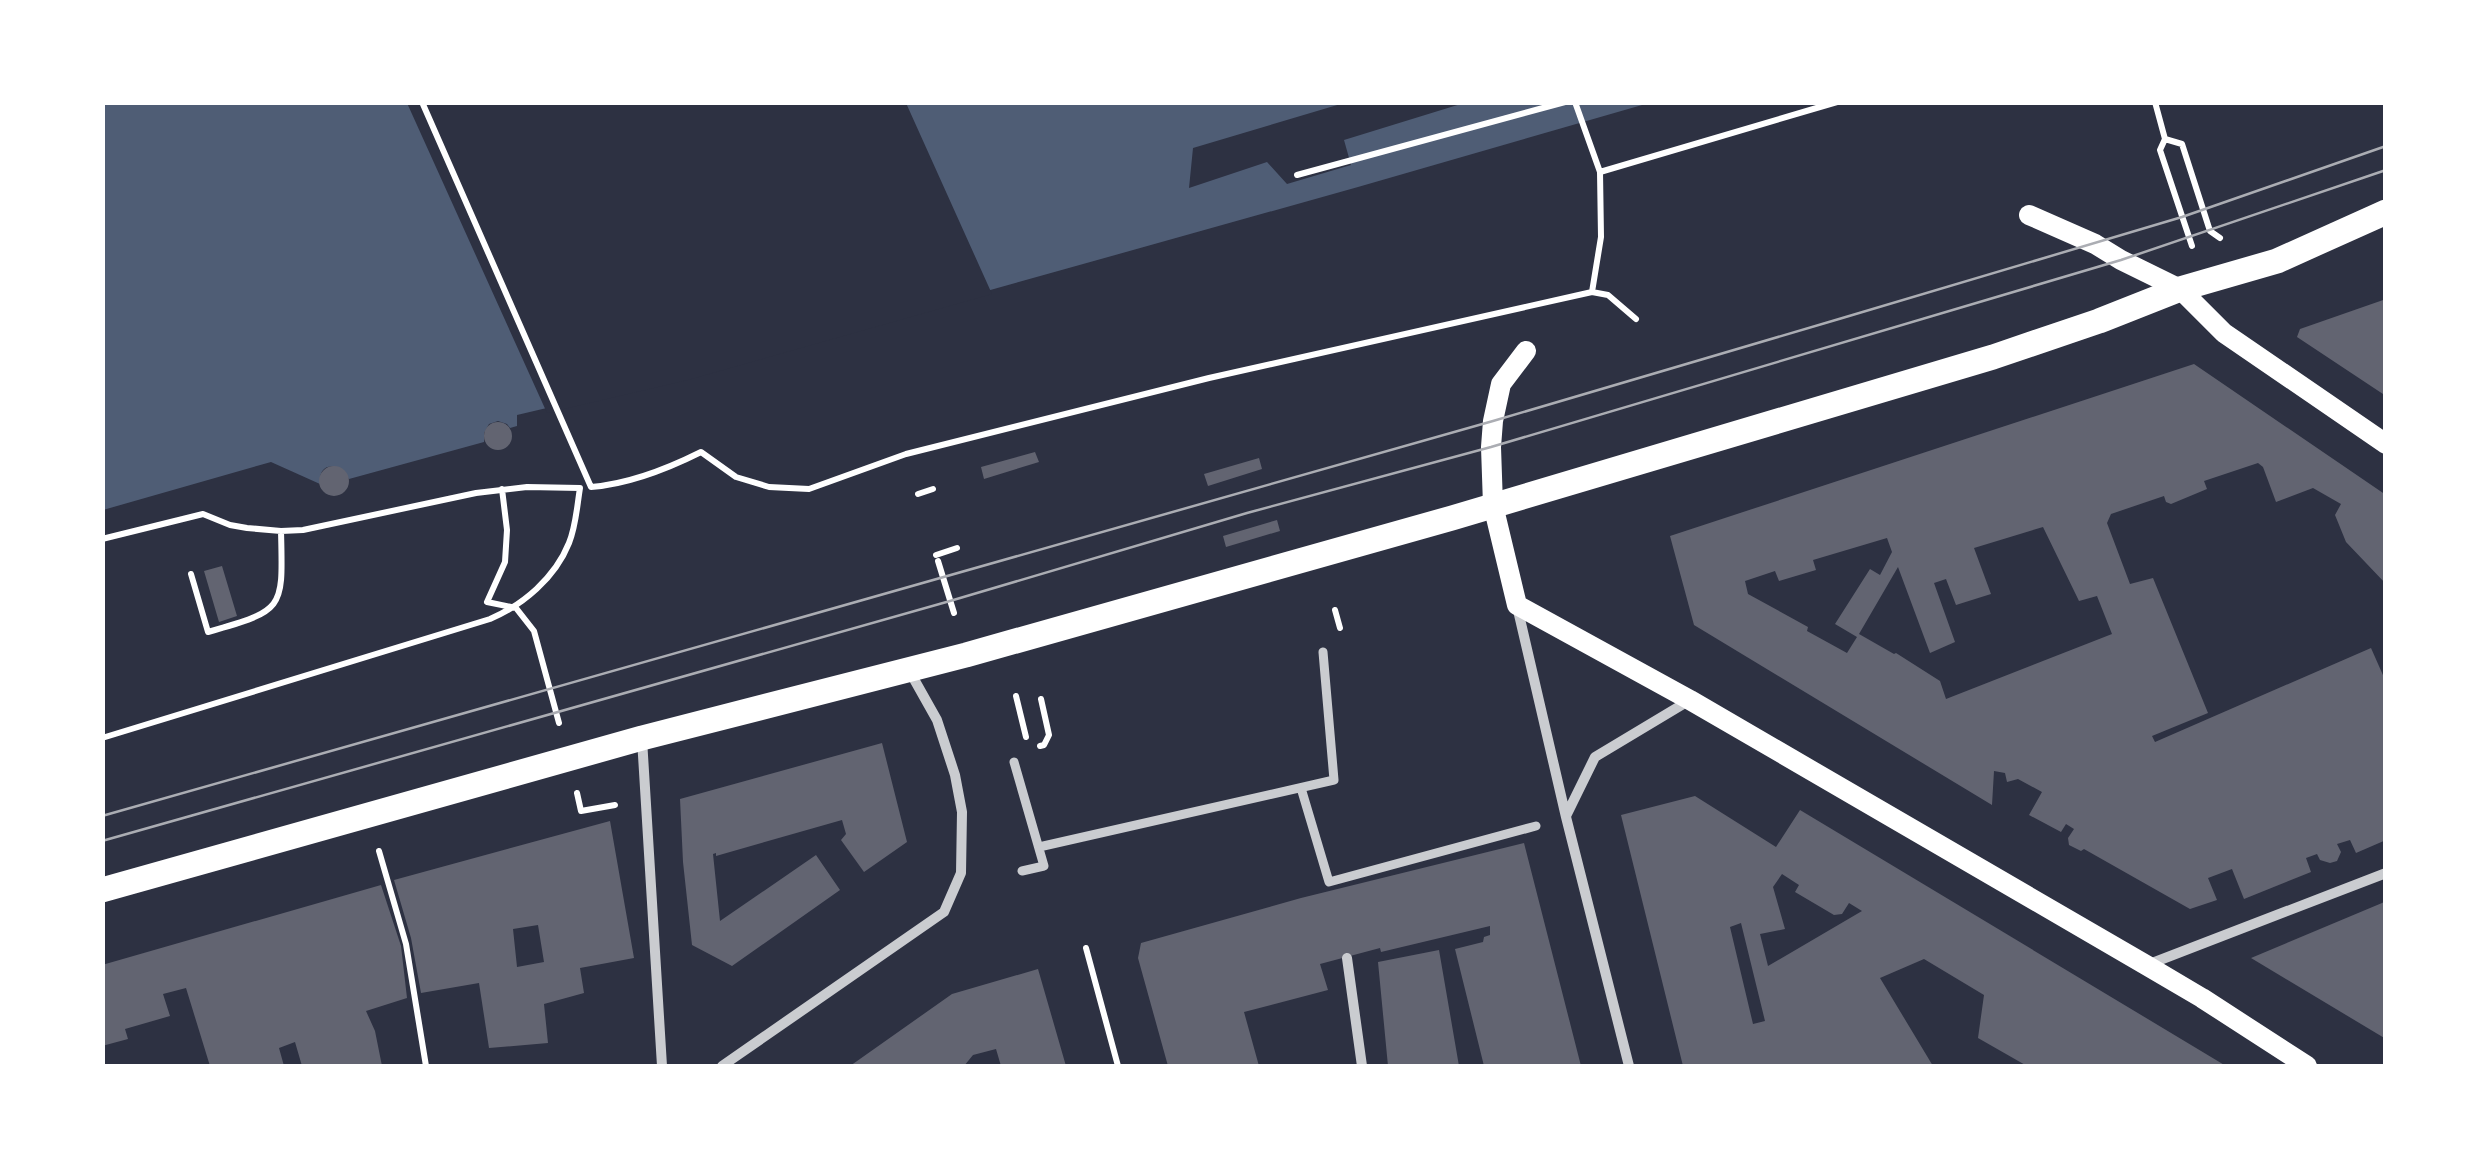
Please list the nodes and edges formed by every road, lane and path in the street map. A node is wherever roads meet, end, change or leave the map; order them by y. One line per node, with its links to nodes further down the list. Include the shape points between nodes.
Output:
1 (422, 102): 16 (path, via 591,486 668,469 701,452 736,478 809,488)
2 (1565, 102): 7 (path)
3 (1574, 102): 6 (path)
4 (1837, 102): 6 (path)
5 (2154, 102): 10 (path, via 2165,139 2182,144 2210,230)
6 (1600, 172): 12 (path, via 1602,236)
7 (1297, 175)
8 (2386, 212): 11 (main road, via 2278,261)
9 (2029, 215): 11 (main road)
10 (2220, 239)
11 (2180, 289): 15 (main road, via 2224,333); 21 (main road, via 1993,357)
12 (1592, 292): 13 (path, via 1608,294); 16 (path)
13 (1636, 319)
14 (1526, 351): 21 (main road, via 1501,384 1493,421)
15 (2386, 444)
16 (906, 454): 17 (path)
17 (910, 463)
18 (502, 489): 22 (path); 26 (path, via 504,562); 35 (path, via 580,488 568,546 516,608)
19 (934, 489): 20 (path)
20 (918, 494)
21 (1494, 505): 27 (main road); 30 (main road)
22 (282, 531): 23 (path, via 202,514); 25 (path, via 281,590 262,616 208,632)
23 (102, 540)
24 (957, 548): 28 (path, via 937,558)
25 (191, 574)
26 (487, 602)
27 (1516, 605): 33 (main road); 41 (street)
28 (954, 613)
29 (1323, 652): 39 (street, via 1334,780)
30 (908, 669): 36 (main road); 52 (street, via 936,720 962,812 961,873 944,912)
31 (1016, 696): 37 (path)
32 (1041, 699): 34 (path)
33 (1690, 700): 41 (street, via 1595,757); 49 (main road)
34 (1049, 734)
35 (102, 738)
36 (642, 738): 40 (main road); 51 (street)
37 (1028, 748)
38 (1014, 762): 43 (street)
39 (1301, 788): 42 (street, via 1330,882); 43 (street)
40 (370, 816): 46 (main road); 50 (path, via 406,944)
41 (1566, 817): 55 (street)
42 (1536, 826)
43 (1039, 847): 44 (street, via 1044,866)
44 (1022, 871)
45 (2386, 873): 49 (street)
46 (102, 890)
47 (1086, 948): 53 (path)
48 (1347, 958): 54 (street)
49 (2146, 965): 56 (main road)
50 (426, 1066)
51 (662, 1066)
52 (722, 1066)
53 (1118, 1066)
54 (1362, 1066)
55 (1629, 1066)
56 (2307, 1066)

